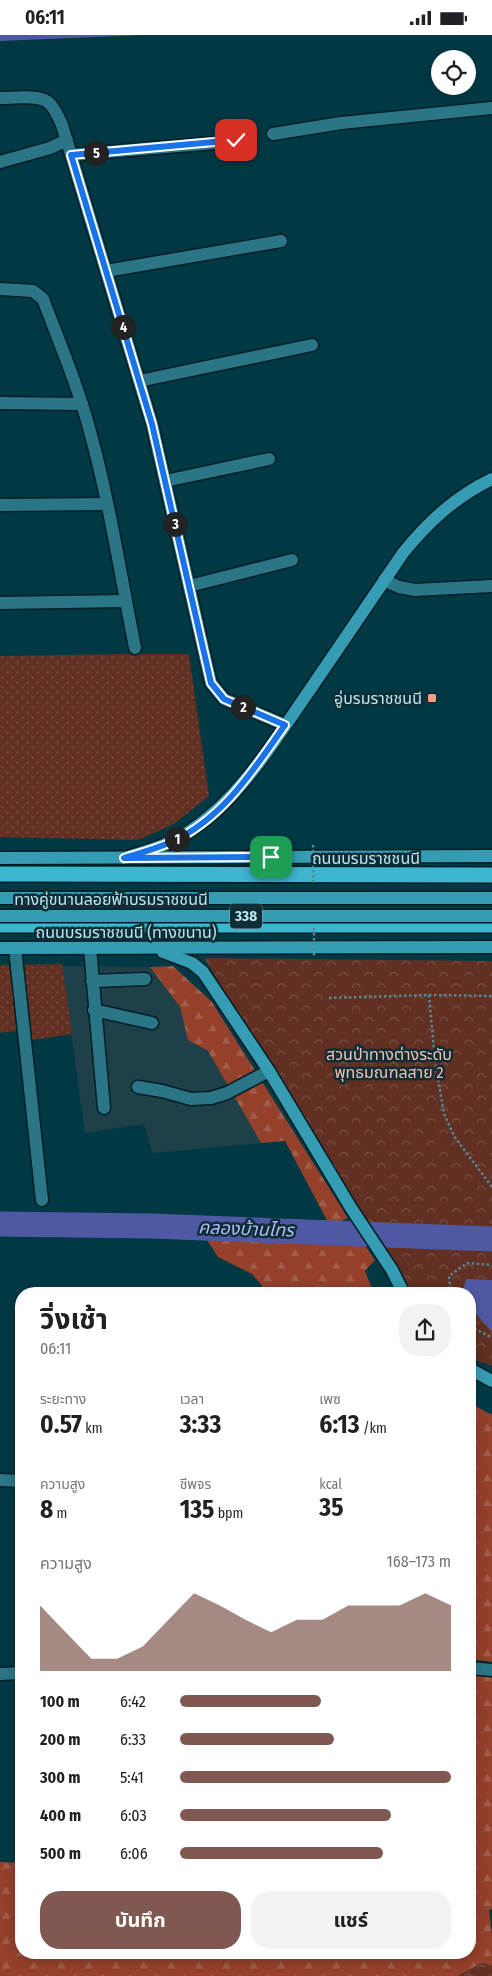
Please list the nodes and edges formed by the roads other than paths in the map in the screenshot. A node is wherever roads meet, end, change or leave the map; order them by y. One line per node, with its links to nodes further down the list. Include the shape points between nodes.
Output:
1 (0, 98): 4 (street, via 27,97 50,102)
2 (492, 108): 3 (street, via 341,123)
3 (273, 134)
4 (67, 140): 6 (street); 7 (street)
5 (250, 140): 6 (street)
6 (71, 155): 9 (street)
7 (0, 162)
8 (281, 241): 9 (street)
9 (106, 271): 12 (street)
10 (0, 289): 14 (street, via 33,291 43,299)
11 (312, 345): 12 (street)
12 (139, 381): 17 (street)
13 (0, 403): 14 (street)
14 (82, 403): 18 (street)
15 (269, 459): 17 (street)
16 (492, 479): 21 (main road, via 468,491 434,517 402,553)
17 (165, 481): 22 (street)
18 (107, 504): 19 (street); 24 (street)
19 (0, 505)
20 (292, 560): 22 (street)
21 (384, 580): 23 (street, via 415,590); 27 (main road)
22 (189, 586): 27 (street, via 211,683 224,699)
23 (492, 586)
24 (125, 601): 25 (street); 26 (street)
25 (0, 603)
26 (135, 648)
27 (285, 725): 30 (main road, via 244,783 207,818 172,842)
28 (492, 856): 30 (main road)
29 (0, 858): 30 (main road)
30 (124, 858)
31 (0, 874): 32 (highway, ถนนบรมราชชนนี)
32 (492, 875)
33 (0, 898): 34 (main road, ทางคู่ขนานลอยฟ้าบรมราชชนนี / 338, bridge)
34 (492, 898)
35 (0, 916): 36 (main road, ทางคู่ขนานลอยฟ้าบรมราชชนนี / 338, bridge)
36 (492, 916)
37 (0, 925): 38 (highway, 338)
38 (492, 925)
39 (492, 947): 43 (main road, ถนนบรมราชชนนี (ทางขนาน) / 338)
40 (0, 948): 41 (main road, ถนนบรมราชชนนี (ทางขนาน) / 338)
41 (15, 948): 42 (main road, ถนนบรมราชชนนี (ทางขนาน) / 338); 51 (street)
42 (90, 949): 43 (main road, ถนนบรมราชชนนี (ทางขนาน) / 338); 45 (street)
43 (153, 949): 48 (main road, via 192,963 203,972)
44 (145, 979): 45 (street)
45 (92, 981): 46 (street)
46 (94, 1010): 47 (street); 50 (street)
47 (152, 1023)
48 (269, 1071): 49 (street, via 211,1098 191,1099); 52 (main road)
49 (138, 1087)
50 (104, 1108)
51 (42, 1200)
52 (400, 1287)
53 (476, 1372): 54 (main road)
54 (492, 1381)
55 (0, 1480): 56 (street)
56 (15, 1481)
57 (476, 1669): 58 (street)
58 (492, 1670)
59 (15, 1673): 60 (street)
60 (0, 1674)

